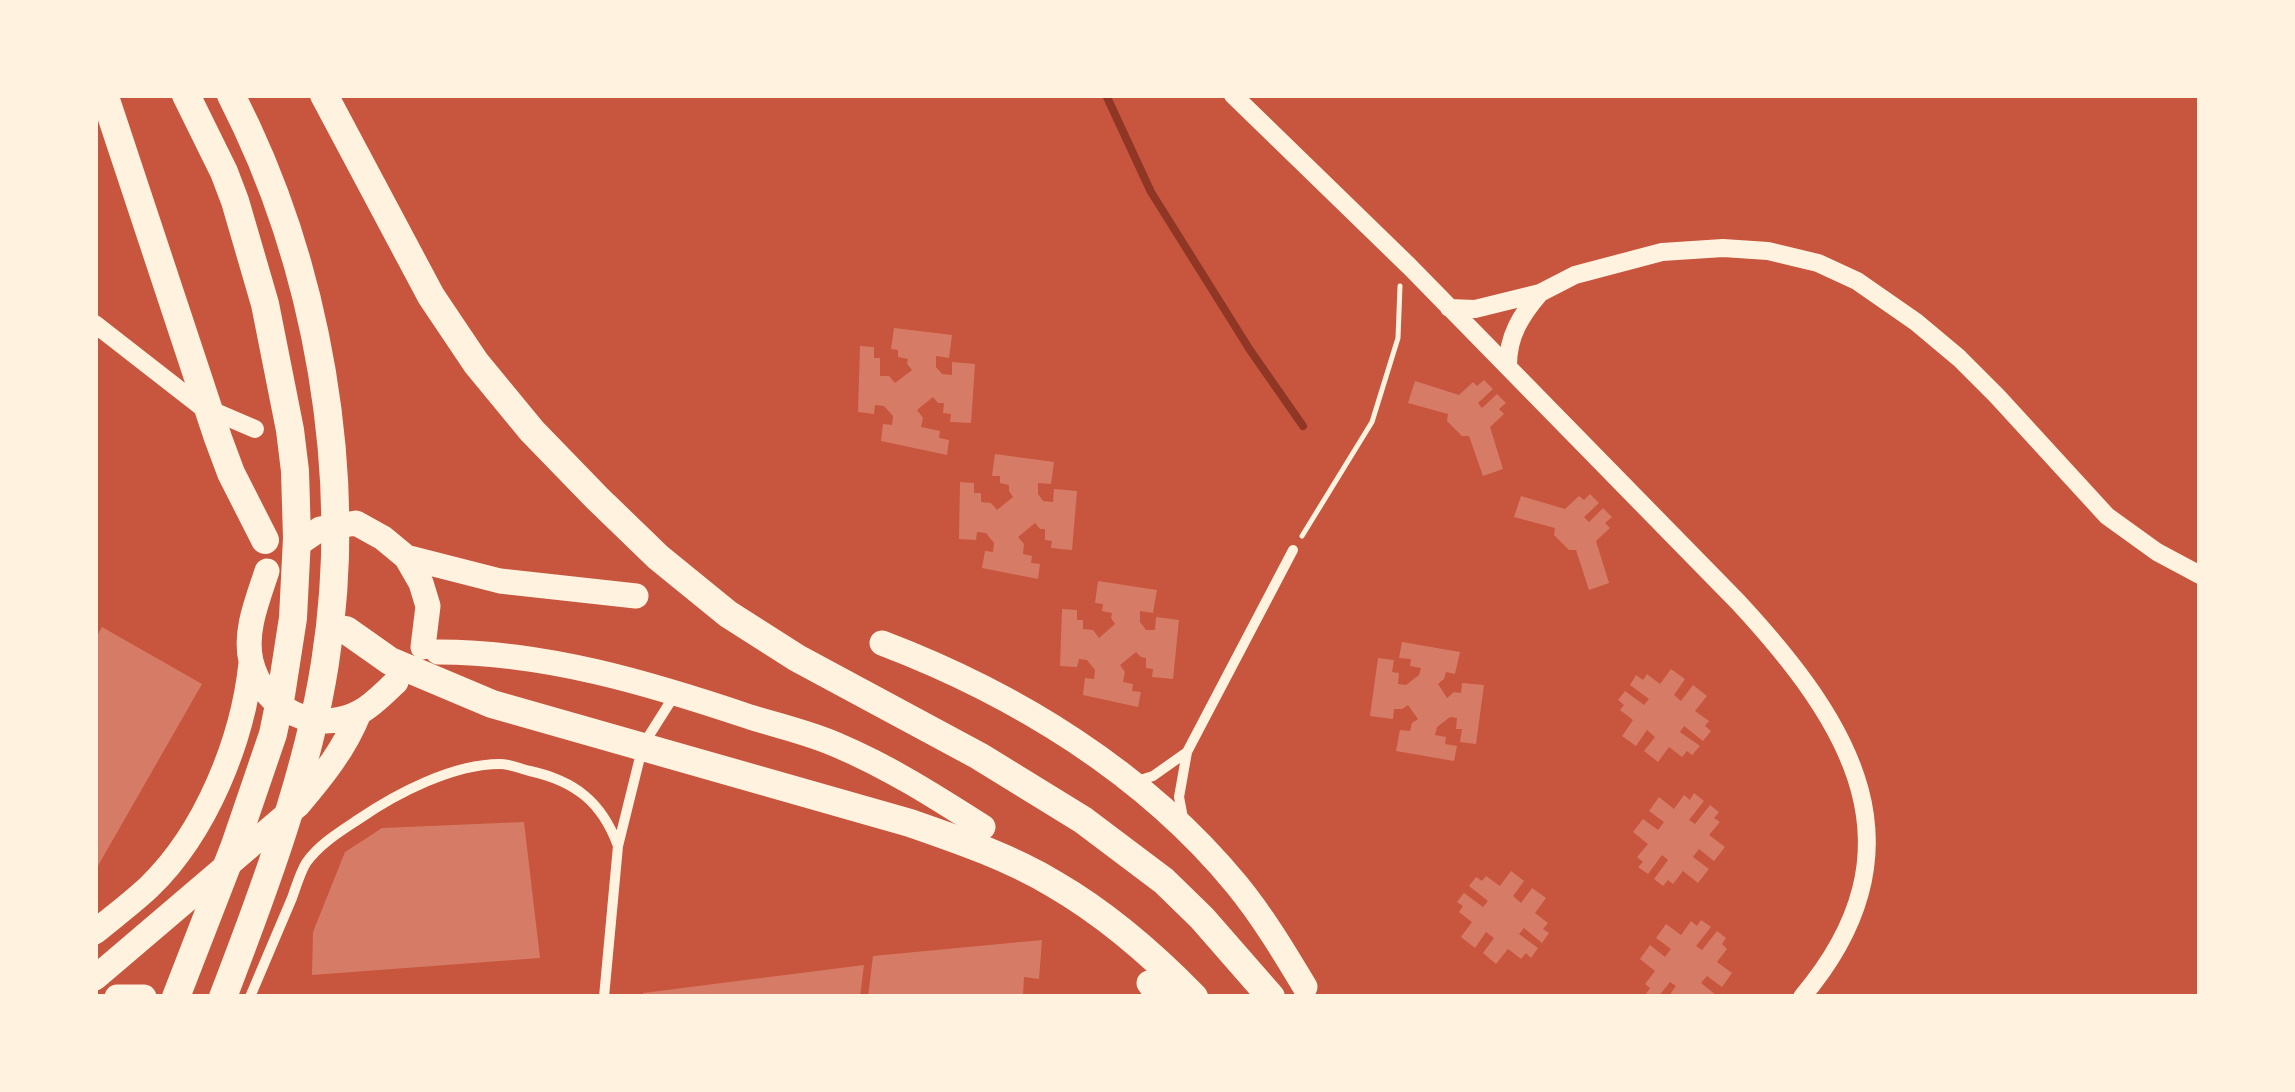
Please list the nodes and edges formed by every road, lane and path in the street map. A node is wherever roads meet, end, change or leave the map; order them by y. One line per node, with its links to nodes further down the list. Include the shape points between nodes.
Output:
1 (186, 95): 35 (highway, via 224,172 265,304 297,500 295,580 273,734)
2 (230, 95): 36 (highway, via 289,241 322,372 334,459 335,561 325,663 307,747)
3 (324, 95): 40 (highway, via 396,234 476,363 596,498 728,614 1083,820 1164,881)
4 (1233, 95): 8 (street)
5 (106, 97): 12 (highway, via 218,438)
6 (1400, 289): 14 (path, via 1398,338 1372,422)
7 (1540, 292): 8 (street, via 1475,309); 10 (street, via 1517,323); 17 (street, via 1588,270 1662,252 1768,251 1818,263 1916,322 1997,396 2107,516)
8 (1449, 308): 10 (street)
9 (95, 324): 11 (street, via 199,405)
10 (1508, 365): 41 (street, via 1768,633 1843,743 1865,808 1863,879 1848,928)
11 (256, 428)
12 (265, 540)
13 (298, 544): 15 (main road, via 320,529 356,524)
14 (1293, 550): 25 (street)
15 (406, 558): 18 (main road, via 500,581); 23 (main road, via 428,606 431,650 561,664)
16 (267, 570): 21 (main road, via 254,614)
17 (2200, 575)
18 (636, 596)
19 (346, 630): 39 (highway, via 390,660 492,704 910,824 999,856 1094,910)
20 (882, 642): 26 (main road, via 1003,696)
21 (251, 662): 24 (main road, via 263,689 304,720); 30 (main road, via 241,722 204,816 150,886)
22 (396, 682): 24 (main road)
23 (676, 692): 27 (main road, via 834,743); 29 (street, via 642,746)
24 (360, 713): 31 (main road, via 349,740 298,805)
25 (1188, 752): 26 (street); 28 (street, via 1179,796)
26 (1131, 783): 28 (main road)
27 (983, 827)
28 (1184, 831): 32 (main road, via 1236,884)
29 (618, 846): 37 (street, via 586,796 544,774 501,764 418,786 331,838 306,863); 38 (street)
30 (95, 932)
31 (95, 978)
32 (1304, 986)
33 (116, 997): 34 (main road)
34 (144, 997)
35 (176, 997)
36 (223, 997)
37 (250, 997)
38 (604, 997)
39 (1194, 997)
40 (1272, 997)
41 (1802, 997)

